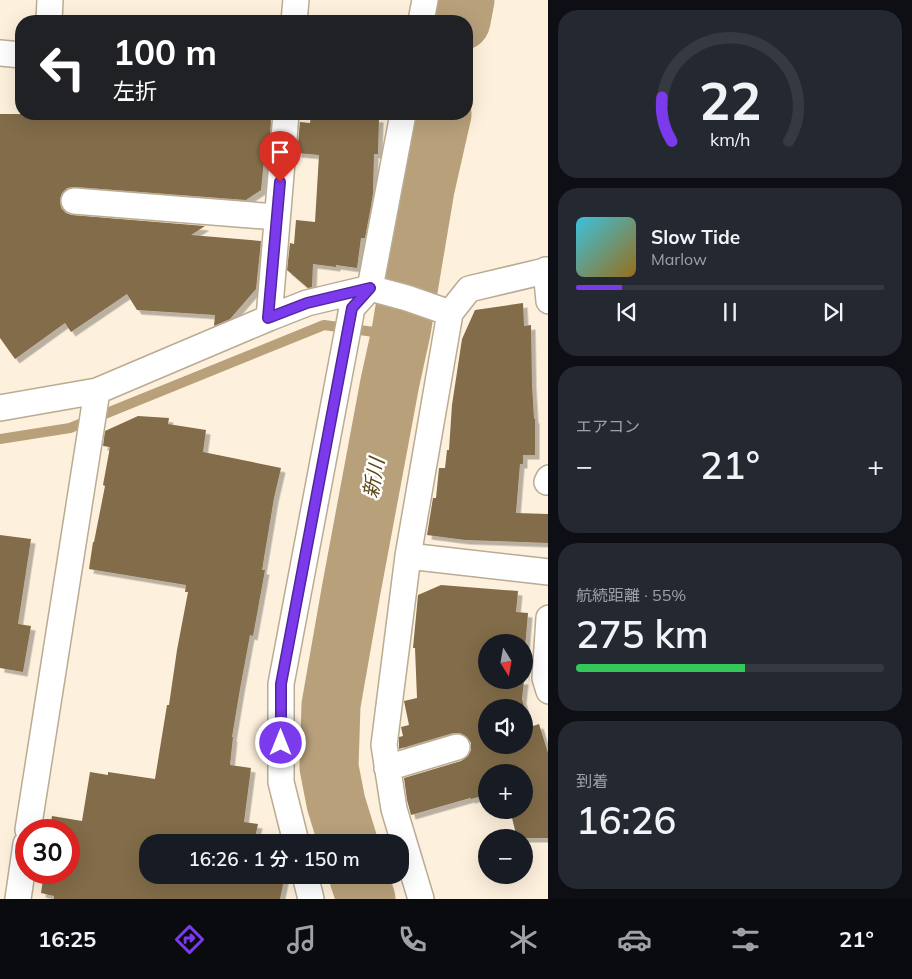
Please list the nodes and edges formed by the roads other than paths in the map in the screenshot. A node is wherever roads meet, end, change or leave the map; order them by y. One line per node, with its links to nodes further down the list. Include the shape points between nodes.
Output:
1 (50, 0): 4 (street)
2 (296, 0): 5 (street)
3 (425, 0): 6 (street)
4 (49, 15)
5 (295, 15)
6 (421, 15)
7 (0, 53): 8 (street)
8 (15, 54)
9 (285, 120): 12 (street)
10 (402, 120): 14 (street)
11 (74, 201): 12 (street)
12 (277, 217): 17 (street)
13 (547, 270): 15 (street); 16 (street, via 469,288)
14 (377, 290): 16 (street); 17 (street, via 307,303); 27 (street, via 352,308 281,684 280,782)
15 (548, 301)
16 (441, 310): 20 (street)
17 (268, 318): 18 (street)
18 (96, 397): 19 (street); 26 (street)
19 (0, 408)
20 (408, 556): 21 (street); 25 (street, via 384,745)
21 (548, 572)
22 (548, 618): 23 (street, via 545,678)
23 (548, 691)
24 (457, 747): 25 (street)
25 (387, 768): 32 (street, via 394,809)
26 (30, 819)
27 (294, 834)
28 (20, 884): 30 (street)
29 (307, 884): 31 (street)
30 (18, 899)
31 (311, 899)
32 (421, 899)

